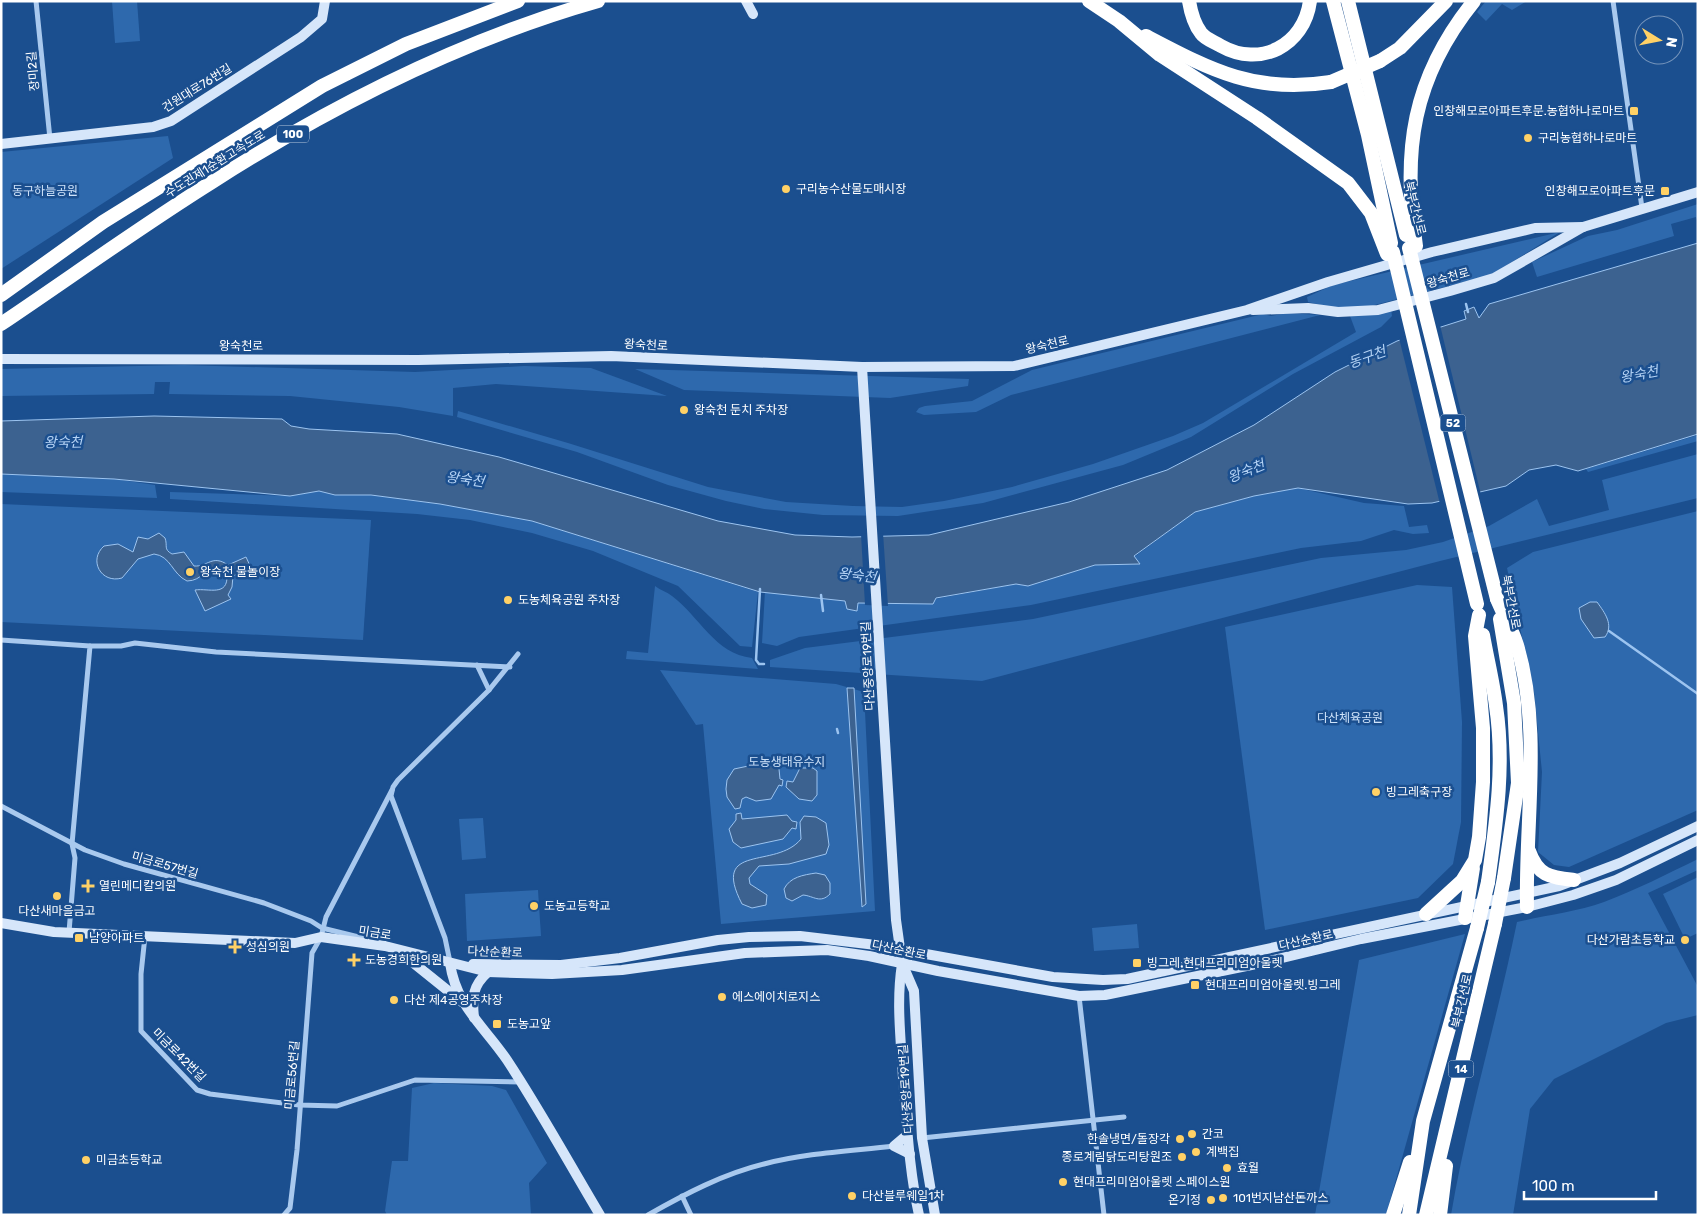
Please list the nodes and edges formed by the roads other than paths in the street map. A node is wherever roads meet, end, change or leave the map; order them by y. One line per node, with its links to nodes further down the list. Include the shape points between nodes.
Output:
1 (36, 1): 16 (street, 장미2길)
2 (325, 1): 16 (street, 건원대로76번길, via 322,19 301,37 171,121 153,127)
3 (518, 1): 23 (highway, 수도권제1순환고속도로 / 100, via 406,44 322,86 103,222)
4 (598, 1): 25 (highway, 수도권제1순환고속도로 / 100, via 419,67 330,112 212,182)
5 (746, 1): 6 (street, via 753,14)
6 (753, 1)
7 (1089, 1): 15 (highway)
8 (1189, 1): 9 (highway, via 1191,16 1202,35 1228,50 1259,55 1290,42 1300,28)
9 (1310, 1)
10 (1331, 1): 22 (highway, 북부간선로 / 52, via 1368,135)
11 (1348, 1): 21 (highway, 북부간선로)
12 (1446, 1): 15 (highway, bridge, via 1400,48 1380,61 1331,82 1290,86 1244,80 1216,71)
13 (1474, 1): 21 (highway, via 1444,43 1431,68 1416,116 1409,177)
14 (1613, 1): 19 (street)
15 (1119, 21): 22 (highway, via 1160,55 1257,118 1348,183 1371,213)
16 (50, 139): 17 (street, 건원대로76번길)
17 (1, 144)
18 (1698, 192): 19 (street, 왕숙천로)
19 (1642, 208): 20 (street, 왕숙천로)
20 (1583, 227): 24 (street, 왕숙천로, via 1535,228 1432,252); 24 (street, 왕숙천로, via 1494,278 1378,310)
21 (1412, 247): 28 (highway, 북부간선로 / 52, bridge, via 1418,286)
22 (1390, 253): 29 (highway, 북부간선로 / 52, bridge, via 1401,283)
23 (5, 292)
24 (1247, 310): 27 (street, 왕숙천로, via 1014,366)
25 (7, 320)
26 (1, 360): 27 (street, 왕숙천로, via 418,360 611,356)
27 (862, 372): 53 (street, 다산중앙로19번길, via 893,881)
28 (1497, 599): 41 (highway, via 1516,644 1525,686 1532,754); 62 (highway, 북부간선로 / 14, bridge, via 1514,703 1518,783 1495,924)
29 (1478, 610): 42 (highway, via 1475,636 1483,728 1483,782 1480,837); 65 (highway, 북부간선로 / 14, bridge, via 1496,708 1497,815 1488,882 1477,928)
30 (1, 640): 31 (street)
31 (90, 646): 33 (street, via 135,643 216,652); 40 (street)
32 (518, 654): 34 (street, 미금로56번길)
33 (477, 665): 34 (street); 35 (street)
34 (510, 667): 35 (street, 미금로56번길)
35 (490, 690): 36 (street, 미금로56번길, via 398,780)
36 (392, 790): 49 (street, 미금로56번길); 54 (street, via 391,796 445,938)
37 (1, 806): 40 (street, 미금로57번길)
38 (1698, 826): 43 (street, 다산순환로, via 1620,863)
39 (1698, 840): 44 (street, 다산순환로, via 1616,880 1573,895)
40 (72, 844): 47 (street, 미금로57번길, via 124,864 264,903); 50 (street, via 75,858)
41 (1528, 849): 43 (highway, via 1534,865 1542,873); 44 (highway)
42 (1475, 860): 45 (highway); 46 (highway, via 1462,881)
43 (1574, 880): 44 (street, 다산순환로)
44 (1527, 901): 45 (street, 다산순환로)
45 (1466, 912): 46 (street, 다산순환로); 57 (street, 다산순환로, via 1227,970 1105,994)
46 (1426, 914): 53 (street, 다산순환로, via 1156,974 1104,980 1053,977)
47 (311, 921): 49 (street); 49 (street, 미금로57번길)
48 (1, 923): 50 (street, 미금로, via 37,931)
49 (322, 932): 51 (street, 미금로, via 301,943); 52 (street, 미금로); 61 (street, 미금로56번길, via 312,953)
50 (69, 933): 51 (street, 미금로)
51 (145, 935): 61 (street, 미금로42번길, via 141,1031 197,1090)
52 (396, 949): 54 (street, 미금로); 58 (street)
53 (901, 950): 54 (street, 다산순환로, via 828,938 778,936 718,940 561,965); 55 (street, 다산중앙로19번길)
54 (450, 963): 56 (street, 다산순환로); 58 (street)
55 (902, 963): 56 (street, 다산순환로, via 811,949 745,953 622,970 552,974); 57 (street, 다산순환로); 66 (street, 다산중앙로19번길, via 898,990); 67 (street, 다산중앙로19번길, via 915,999)
56 (488, 972): 59 (street, via 472,997)
57 (1079, 996): 64 (street)
58 (462, 1002): 59 (street)
59 (474, 1018): 60 (street)
60 (521, 1082): 61 (street, 미금로42번길, via 415,1080 337,1106); 72 (street)
61 (299, 1105): 71 (street, 미금로56번길, via 290,1208)
62 (1451, 1113): 80 (highway, 북부간선로 / 14); 81 (highway)
63 (1124, 1117): 64 (street)
64 (1092, 1120): 67 (street); 77 (street)
65 (1423, 1121): 78 (highway); 79 (highway, 북부간선로 / 14)
66 (908, 1136): 68 (street); 69 (street, 다산중앙로19번길)
67 (922, 1138): 76 (street, 다산중앙로19번길)
68 (894, 1146): 69 (street); 70 (street, via 810,1155 764,1164)
69 (910, 1154): 75 (street, 다산중앙로19번길)
70 (682, 1196): 73 (street); 74 (street)
71 (284, 1215)
72 (600, 1215)
73 (648, 1215)
74 (691, 1215)
75 (919, 1215)
76 (935, 1215)
77 (1104, 1215)
78 (1393, 1215)
79 (1408, 1215)
80 (1426, 1215)
81 (1440, 1215)

